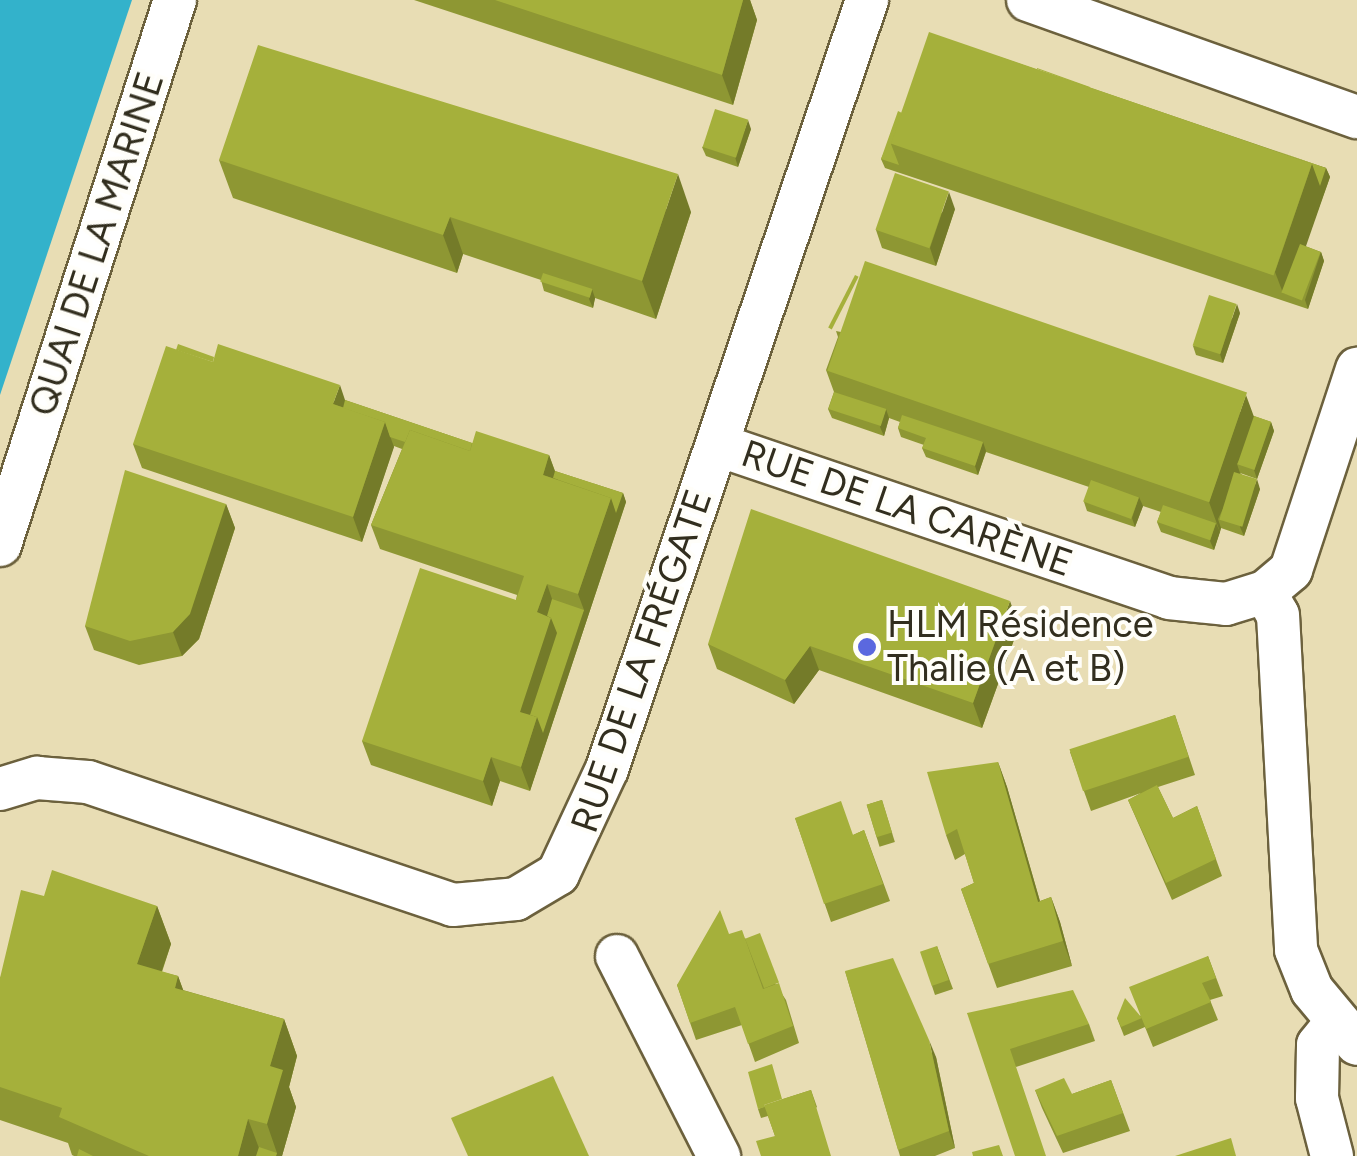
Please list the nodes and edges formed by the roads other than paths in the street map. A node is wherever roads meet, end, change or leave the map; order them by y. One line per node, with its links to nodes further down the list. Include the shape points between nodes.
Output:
1 (175, 0): 7 (street, QUAI DE LA MARINE)
2 (867, 0): 6 (street, RUE DE LA FRÉGATE)
3 (1028, 0): 4 (street)
4 (1357, 116)
5 (1357, 369): 8 (street, via 1291,570)
6 (718, 444): 8 (street, RUE DE LA CARÈNE, via 1169,598 1226,604); 9 (street, RUE DE LA FRÉGATE, via 574,854 516,899 453,905 88,782 36,778)
7 (0, 546)
8 (1265, 592): 11 (street, via 1278,615 1278,709 1296,950)
9 (0, 790)
10 (617, 956): 12 (street, via 692,1117)
11 (1346, 1034): 13 (street, via 1318,1045 1317,1080)
12 (719, 1156)
13 (1332, 1156)

